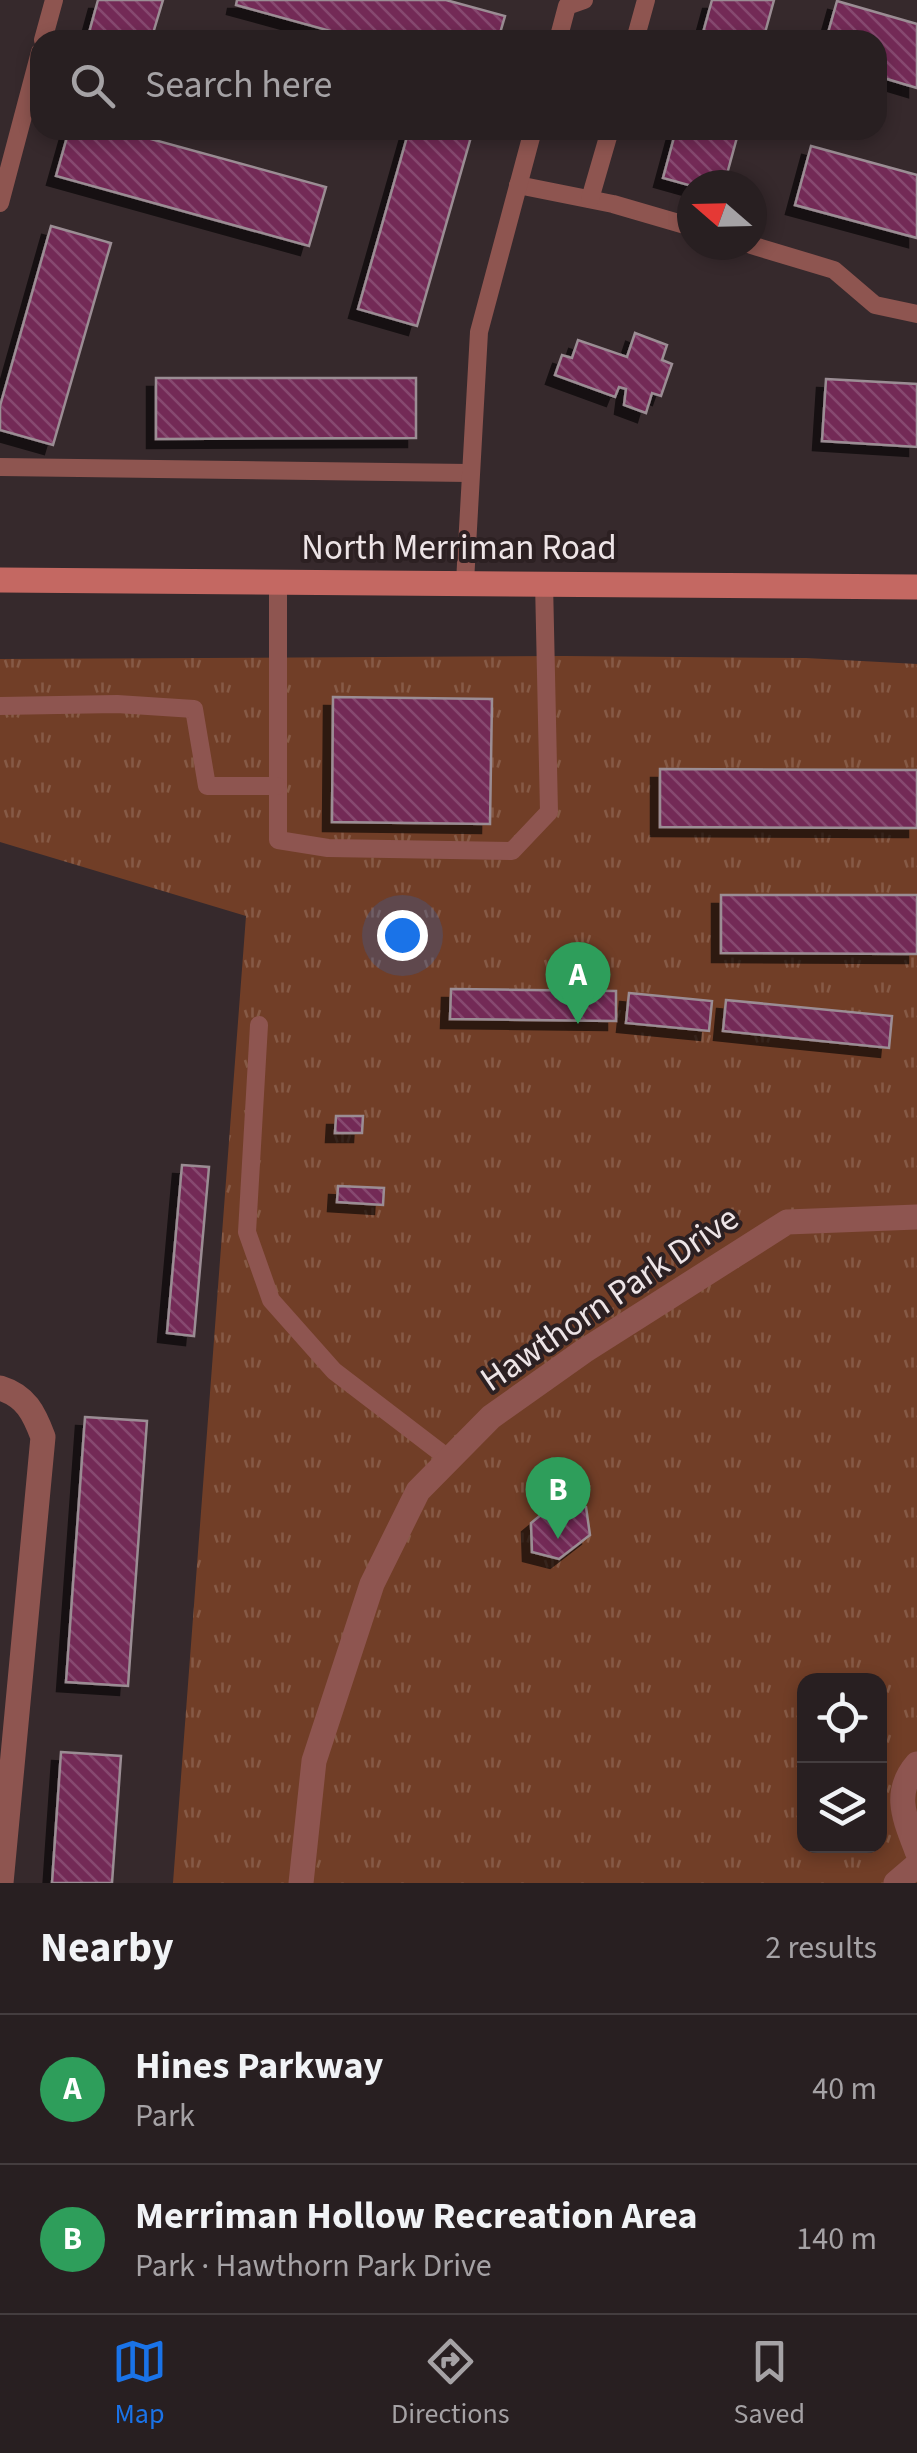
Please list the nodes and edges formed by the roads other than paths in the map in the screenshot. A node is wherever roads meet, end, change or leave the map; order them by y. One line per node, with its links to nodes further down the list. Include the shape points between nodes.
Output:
1 (54, 0): 4 (lane)
2 (584, 0): 5 (lane, via 567,6)
3 (646, 0): 6 (lane)
4 (46, 30)
5 (561, 30)
6 (638, 30)
7 (30, 90): 12 (lane)
8 (530, 140): 10 (lane)
9 (607, 140): 11 (lane)
10 (518, 185): 11 (lane); 17 (lane, via 478,332)
11 (590, 199): 13 (lane)
12 (0, 203)
13 (677, 223)
14 (767, 250): 15 (lane, via 834,270 875,305)
15 (917, 314)
16 (0, 466): 17 (lane)
17 (469, 472): 20 (lane)
18 (0, 580): 19 (main road, North Merriman Road)
19 (278, 581): 20 (main road, North Merriman Road); 24 (lane)
20 (465, 582): 21 (main road, North Merriman Road)
21 (544, 582): 22 (main road, North Merriman Road); 24 (lane, via 548,812 512,852 328,848 278,840)
22 (917, 587)
23 (0, 706): 24 (lane, via 194,709 207,786)
24 (277, 786)
25 (259, 1024): 28 (lane, via 247,1232 271,1300 334,1371)
26 (917, 1217): 28 (street, Hawthorn Park Drive, via 787,1222 584,1350 491,1417)
27 (0, 1388): 32 (street, via 26,1402 43,1437)
28 (449, 1460): 33 (street, Hawthorn Park Drive, via 418,1491 372,1584 314,1761)
29 (917, 1764): 30 (street, via 899,1806)
30 (917, 1852)
31 (917, 1865): 34 (street)
32 (1, 1883)
33 (300, 1883)
34 (896, 1883)

